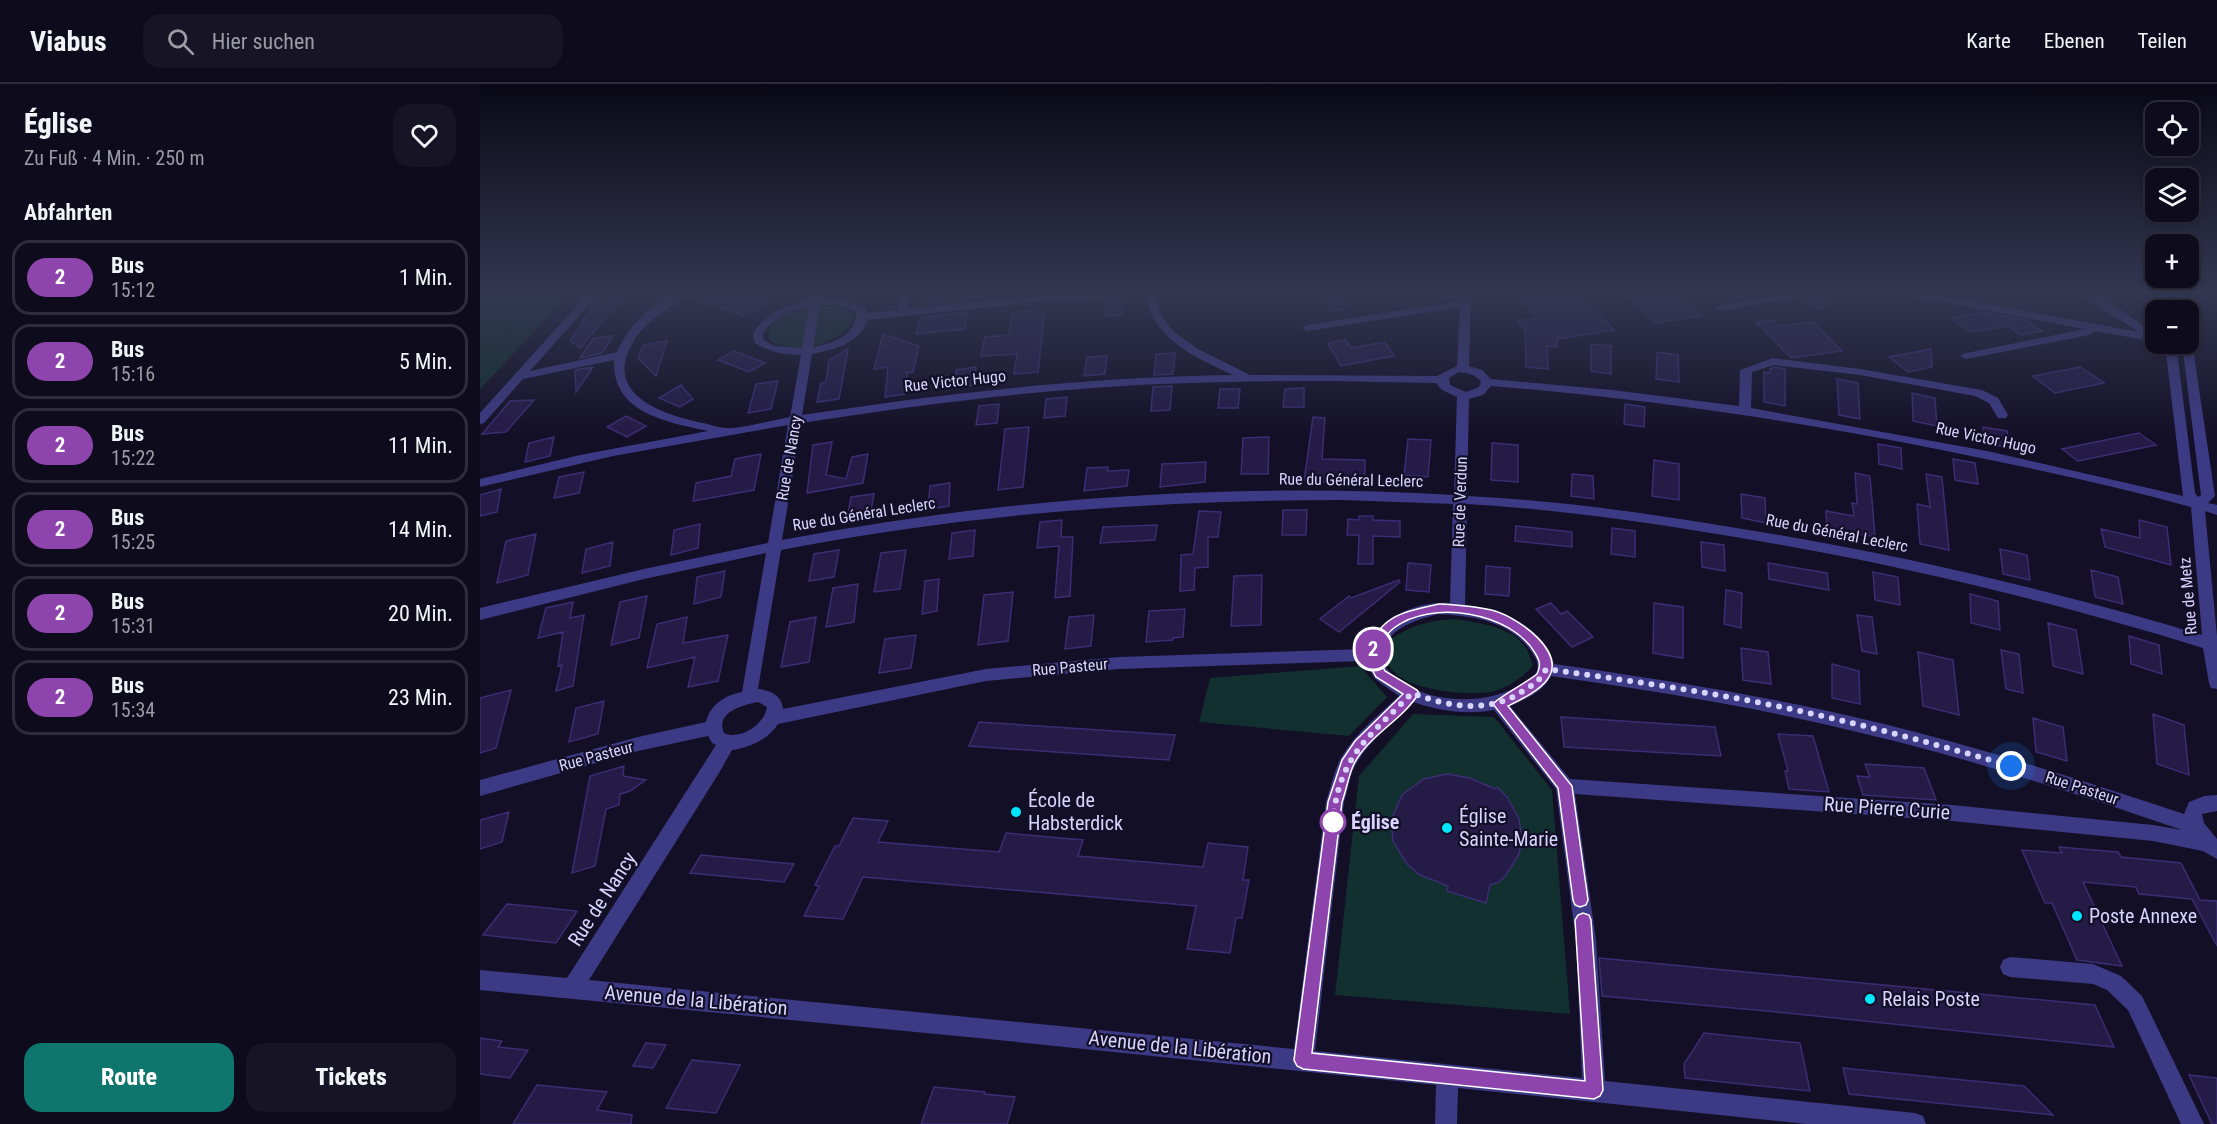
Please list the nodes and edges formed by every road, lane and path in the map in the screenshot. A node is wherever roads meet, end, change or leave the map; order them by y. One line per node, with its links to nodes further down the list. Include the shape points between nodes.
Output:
1 (552, 340): 15 (street)
2 (629, 340): 12 (street)
3 (759, 340): 9 (street, via 765,347)
4 (808, 340): 9 (street, Rue de Nancy)
5 (845, 340): 9 (street)
6 (1179, 340): 17 (street)
7 (1464, 340): 14 (street)
8 (2050, 340): 13 (street)
9 (806, 352): 25 (street, Rue de Nancy)
10 (2172, 354): 16 (street, Rue de Metz)
11 (2187, 354): 19 (street, Rue de Metz)
12 (620, 355): 15 (street); 26 (street, via 620,378 625,390 646,409)
13 (1966, 356)
14 (1463, 369): 18 (street, via 1446,373); 20 (street, via 1482,375)
15 (518, 377): 24 (street)
16 (2175, 377): 19 (street); 27 (street, Rue de Metz)
17 (1248, 378): 18 (street, Rue Victor Hugo); 25 (street, Rue Victor Hugo, via 997,392)
18 (1442, 380): 21 (street, via 1447,390)
19 (2193, 381): 28 (street, Rue de Metz)
20 (1487, 382): 21 (street, via 1478,393); 22 (street, Rue Victor Hugo, via 1577,389)
21 (1463, 395): 30 (street, Rue de Verdun)
22 (1745, 411): 23 (street, Rue Victor Hugo, via 1746,370 1773,361 1978,393 1994,401); 31 (street, Rue Victor Hugo, via 1928,442)
23 (2002, 415)
24 (480, 420)
25 (796, 420): 26 (street, Rue Victor Hugo); 33 (street, Rue de Nancy)
26 (727, 431): 29 (street, Rue Victor Hugo)
27 (2182, 436): 28 (street); 31 (street, Rue de Metz, via 2188,494)
28 (2201, 440): 31 (street, Rue de Metz, via 2208,496)
29 (480, 483)
30 (1460, 500): 33 (street, Rue du Général Leclerc, via 1297,496 1144,500 925,522); 34 (street, Rue de Verdun); 36 (street, Rue du Général Leclerc, via 1541,505 1792,541 1973,579)
31 (2198, 505): 32 (street, Rue Victor Hugo); 36 (street, Rue de Metz)
32 (2217, 510)
33 (774, 547): 35 (street, Rue du Général Leclerc); 41 (street, Rue de Nancy)
34 (1457, 609): 37 (street, via 1439,608 1390,624 1378,637); 38 (street, via 1493,615 1523,631 1546,660)
35 (480, 614)
36 (2214, 645): 39 (street, Rue de Metz)
37 (1370, 655): 40 (street, via 1380,674); 43 (street, Rue Pasteur, via 1152,661 986,675)
38 (1546, 669): 42 (street, via 1535,684); 49 (street, Rue Pasteur, via 1718,695 1930,742 2072,784)
39 (2217, 683)
40 (1412, 693): 42 (street, via 1450,704); 54 (street, via 1360,745 1347,764 1335,802)
41 (749, 696): 43 (street, via 766,696 771,700 775,705); 44 (street, via 720,712)
42 (1499, 704): 46 (street)
43 (773, 718): 45 (street, via 754,736)
44 (712, 728): 45 (street, via 714,735); 47 (street, Rue Pasteur, via 638,744)
45 (727, 742): 53 (street, Rue de Nancy)
46 (1565, 786): 50 (street, Rue Pierre Curie, via 1952,813 2142,832); 56 (street, via 1586,940)
47 (480, 788)
48 (2217, 803): 49 (street, via 2199,805 2192,817)
49 (2194, 826): 50 (street)
50 (2212, 847)
51 (2010, 967): 59 (street, via 2093,974 2114,983 2135,1003)
52 (480, 980): 53 (street, Avenue de la Libération)
53 (572, 988): 54 (street, Avenue de la Libération)
54 (1303, 1060): 55 (street, Avenue de la Libération)
55 (1447, 1076): 56 (street, Avenue de la Libération); 57 (street)
56 (1594, 1090): 58 (street, Avenue de la Libération)
57 (1446, 1124)
58 (1915, 1124)
59 (2193, 1124)

